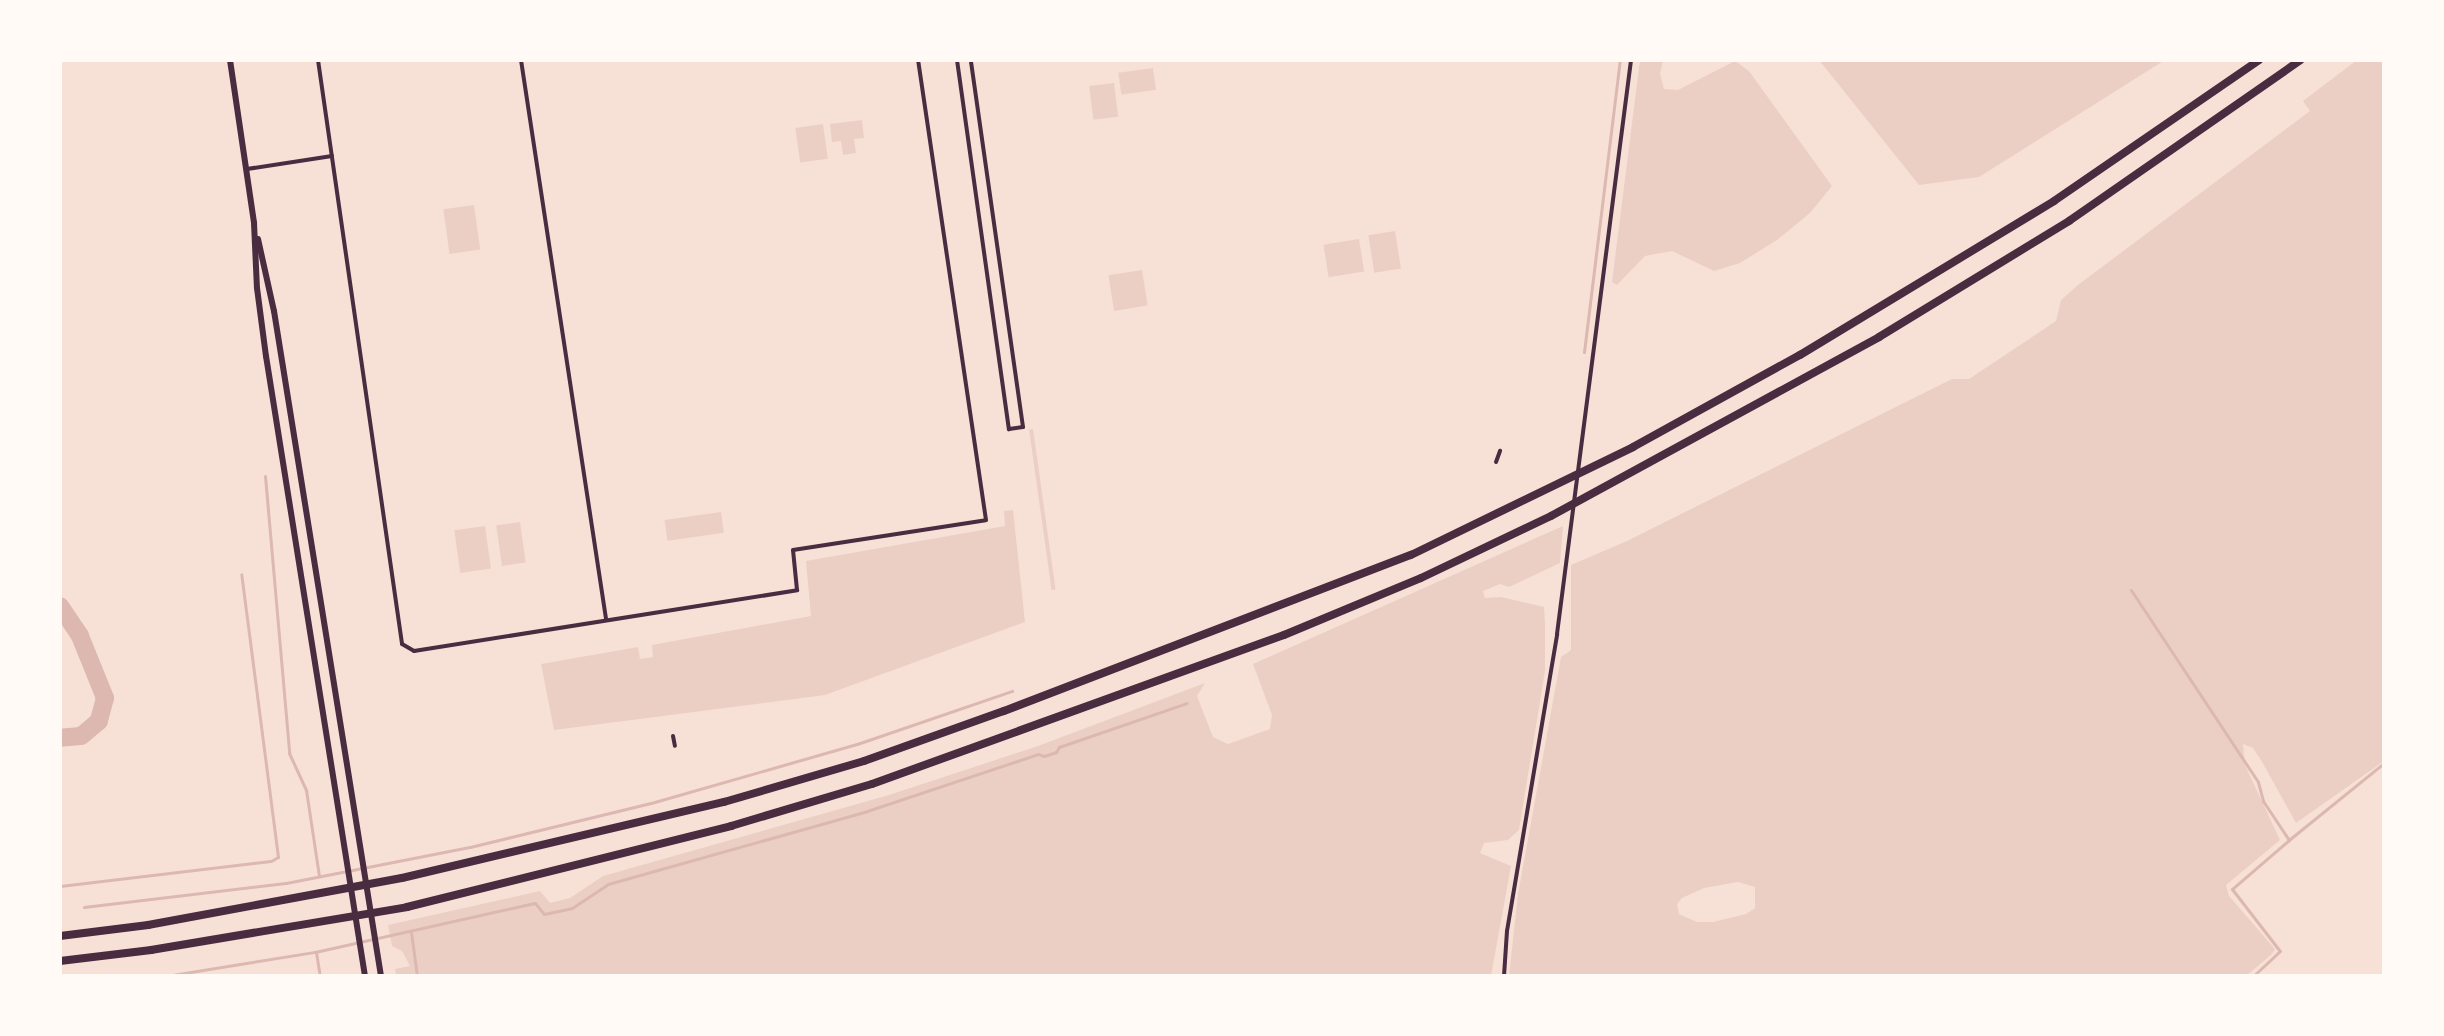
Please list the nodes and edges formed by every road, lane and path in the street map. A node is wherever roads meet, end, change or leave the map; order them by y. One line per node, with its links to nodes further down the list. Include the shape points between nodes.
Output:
1 (230, 60): 11 (main road)
2 (318, 60): 10 (street)
3 (521, 60): 15 (street)
4 (918, 60): 15 (street, via 986,520 793,550 797,590)
5 (957, 60): 6 (street, via 1009,429 1023,427)
6 (971, 60)
7 (1631, 60): 22 (street, via 1557,634)
8 (2259, 60): 18 (highway, via 2054,201 1800,355 1633,447 1370,571 864,761 724,802 416,875 148,925)
9 (2301, 60): 19 (highway, via 2069,221 1961,288 1630,476 1421,578 1284,635 858,789 731,826 407,907)
10 (332, 156): 11 (street); 15 (street, via 402,644 414,651)
11 (247, 169): 12 (main road)
12 (254, 223): 20 (main road, via 274,311); 21 (main road, via 266,356)
13 (1500, 451): 14 (street)
14 (1496, 462)
15 (606, 619)
16 (673, 736): 17 (street)
17 (675, 746)
18 (60, 936)
19 (60, 961)
20 (381, 974)
21 (365, 975)
22 (1504, 976)

